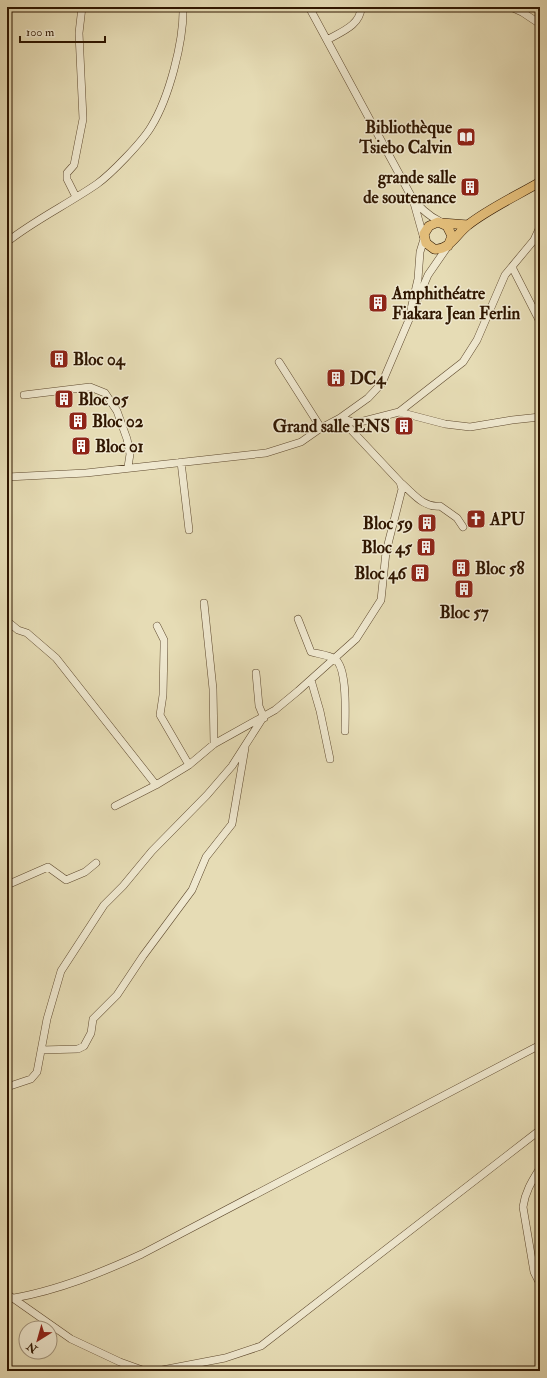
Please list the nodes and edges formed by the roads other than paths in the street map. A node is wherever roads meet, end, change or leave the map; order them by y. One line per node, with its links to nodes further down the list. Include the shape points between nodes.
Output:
1 (82, 7): 10 (street, via 80,33 83,119 74,165 67,172 67,179)
2 (183, 7): 10 (street, via 174,70 151,127 120,163)
3 (309, 7): 7 (street)
4 (361, 7): 7 (street, via 359,18 348,29)
5 (511, 7): 6 (street)
6 (540, 24)
7 (328, 40): 9 (street)
8 (540, 182): 12 (main road)
9 (410, 194): 11 (street, via 429,216); 14 (street, via 417,208)
10 (76, 198): 15 (street)
11 (442, 223): 12 (main road); 14 (main road, via 433,223 429,226); 16 (main road, via 450,230 451,241)
12 (468, 225): 16 (main road)
13 (540, 227): 17 (street, via 534,240)
14 (424, 239): 16 (main road, via 434,249 439,250); 18 (street)
15 (7, 242)
16 (448, 246): 18 (street, via 428,275)
17 (512, 267): 19 (street); 22 (street, via 505,274 477,340 463,362)
18 (409, 320): 24 (street, via 382,383 368,398)
19 (540, 322)
20 (279, 362): 25 (street)
21 (24, 395): 27 (street, via 90,387 105,393 117,411 127,439 130,454)
22 (399, 412): 23 (street, via 445,424 470,427); 24 (street, via 356,423)
23 (540, 417)
24 (340, 418): 25 (street); 29 (street)
25 (321, 428): 26 (street, via 300,442 266,453)
26 (181, 462): 27 (street); 31 (street)
27 (128, 467): 28 (street, via 86,473)
28 (7, 476)
29 (400, 482): 30 (street, via 425,504 431,507 440,506 457,518); 36 (street, via 402,489 386,552 381,600 356,638)
30 (463, 527)
31 (189, 530)
32 (204, 603): 41 (street, via 213,689)
33 (298, 619): 36 (street, via 311,652)
34 (7, 621): 45 (street, via 18,630 28,632 56,658)
35 (157, 626): 44 (street, via 164,640 160,715)
36 (335, 659): 38 (street); 40 (street, via 341,665)
37 (256, 673): 39 (street, via 259,706)
38 (311, 680): 39 (street); 43 (street)
39 (264, 718): 41 (street); 42 (street)
40 (345, 731)
41 (214, 744): 44 (street)
42 (246, 746): 50 (street, via 207,795 104,905 61,971); 50 (street, via 232,824 206,857 192,890 117,995 94,1019 91,1033 84,1046 78,1049)
43 (330, 759)
44 (189, 765): 45 (street)
45 (156, 785): 46 (street)
46 (115, 806)
47 (96, 863): 48 (street, via 85,872 66,880 48,867)
48 (7, 886)
49 (540, 1045): 56 (street, via 105,1272 37,1294)
50 (41, 1050): 51 (street, via 37,1072 31,1079)
51 (7, 1087)
52 (540, 1130): 58 (street, via 261,1346 225,1358)
53 (540, 1168): 54 (street, via 524,1197 523,1207 534,1272)
54 (540, 1284)
55 (7, 1294): 56 (street)
56 (14, 1298): 57 (street, via 71,1339)
57 (145, 1371)
58 (157, 1371)

